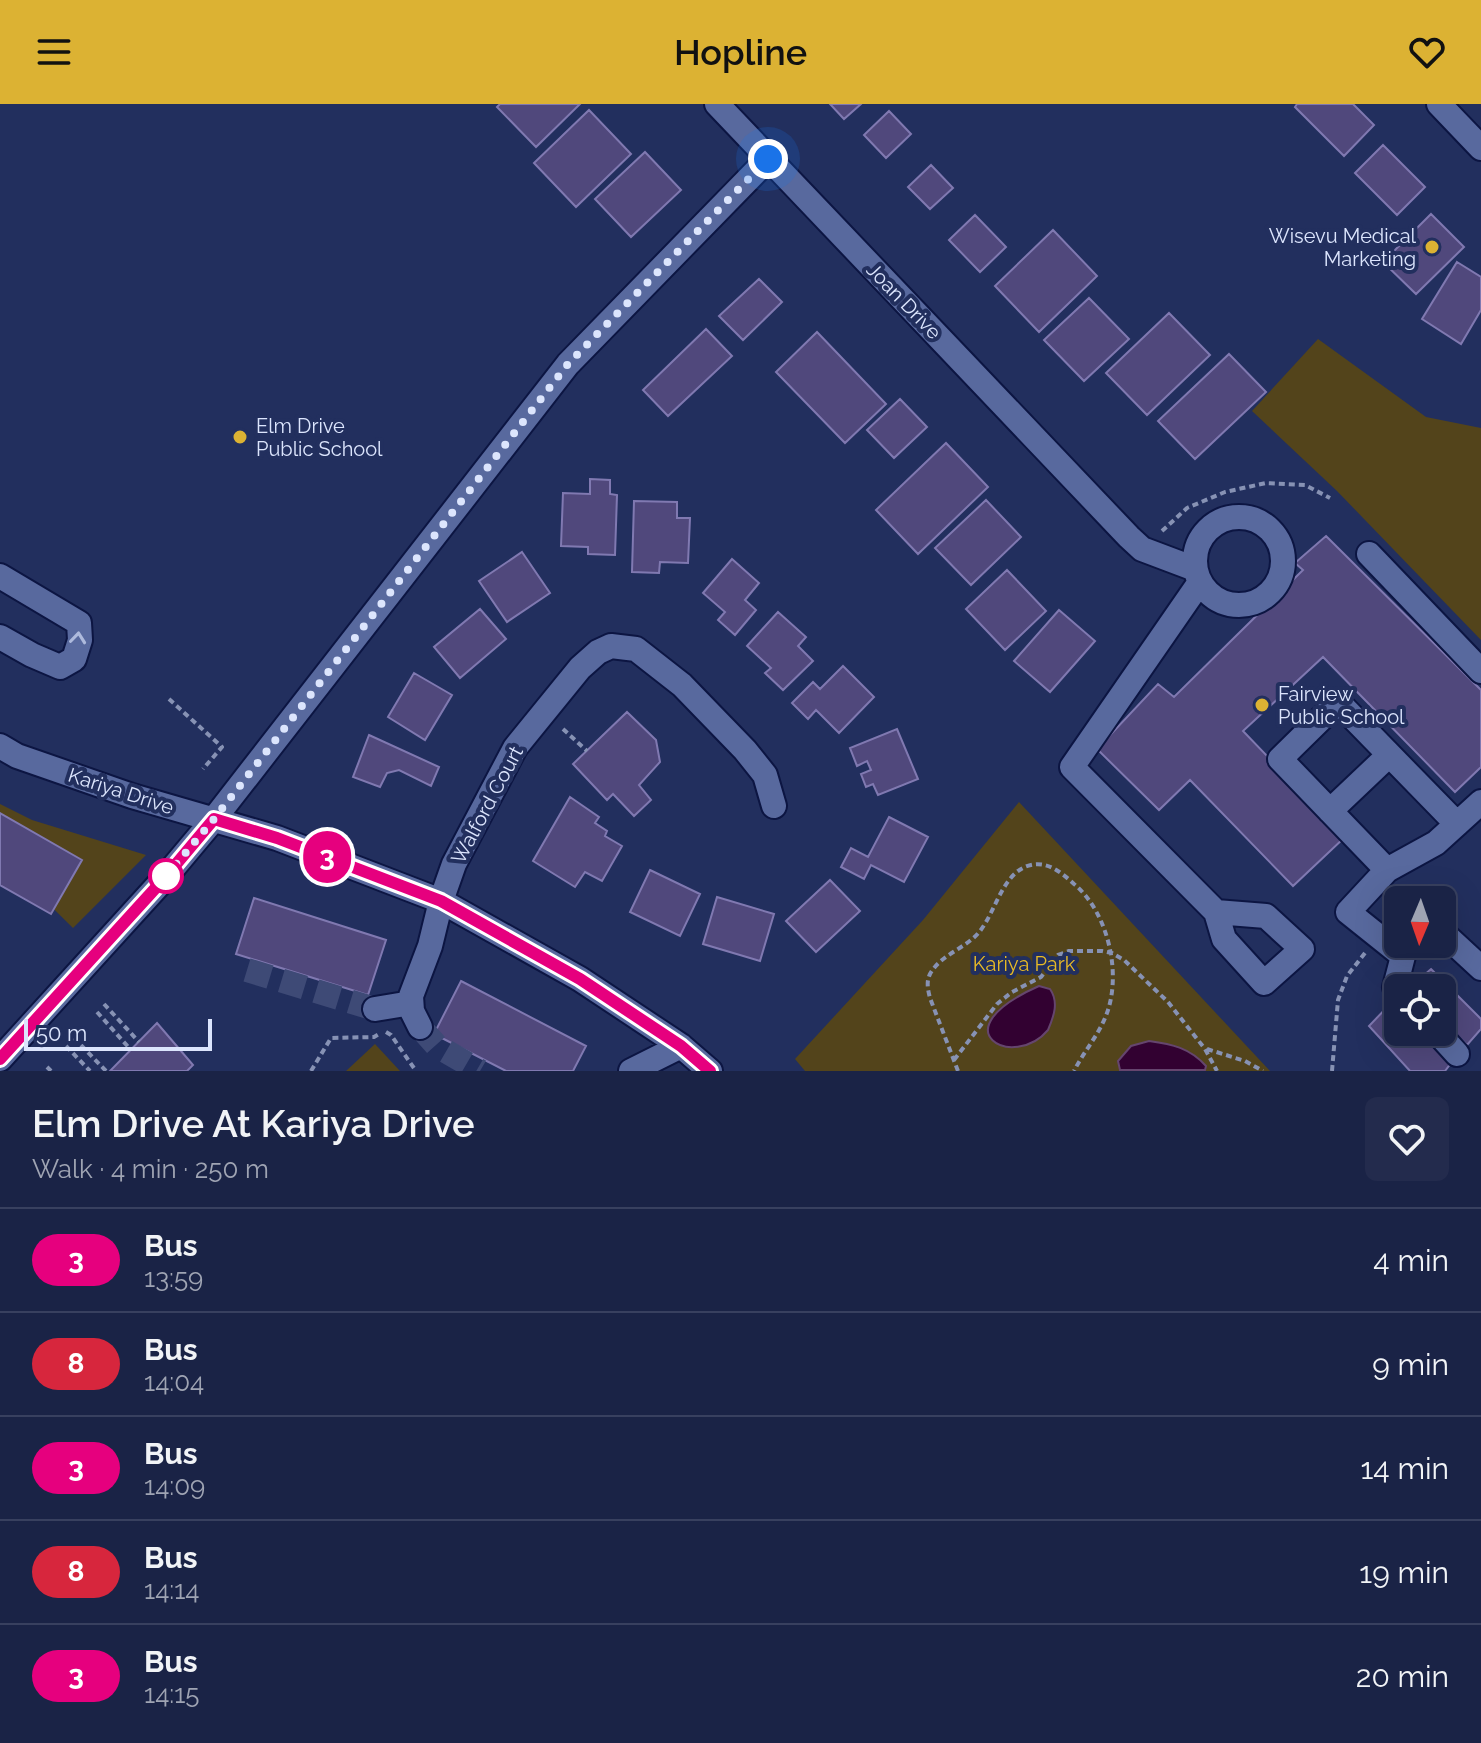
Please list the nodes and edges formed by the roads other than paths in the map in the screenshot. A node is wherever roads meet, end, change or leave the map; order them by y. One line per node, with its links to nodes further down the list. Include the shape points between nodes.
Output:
1 (717, 104): 4 (street, Joan Drive)
2 (1439, 104): 3 (street)
3 (1481, 148)
4 (768, 159): 14 (street, via 568,364); 18 (street, Joan Drive, via 1142,549 1197,575 1072,767)
5 (1369, 554): 8 (street)
6 (0, 576): 7 (street, one-way to 6, via 60,667 74,659 80,640 79,623)
7 (0, 637)
8 (1481, 671)
9 (0, 746): 14 (street, Kariya Drive, via 98,785)
10 (1389, 755): 13 (street); 13 (street, via 1338,702 1280,759); 15 (street)
11 (1481, 802): 15 (street)
12 (774, 806): 17 (street, Walford Court, via 765,775 682,685 636,649 611,646 580,668 515,748 454,864)
13 (1330, 811): 16 (street)
14 (214, 819): 17 (street, Kariya Drive); 27 (street)
15 (1457, 824): 16 (street, via 1436,843)
16 (1387, 870): 19 (street, via 1348,912)
17 (441, 901): 22 (street, Walford Court); 25 (street, Kariya Drive, via 580,979)
18 (1216, 912)
19 (1384, 940)
20 (1456, 945): 21 (street)
21 (1481, 968)
22 (411, 1003): 23 (street); 24 (street)
23 (375, 1009)
24 (420, 1027)
25 (681, 1046): 29 (street); 30 (street); 31 (street, Kariya Drive)
26 (1450, 1046): 28 (street)
27 (2, 1052)
28 (1457, 1054)
29 (631, 1071)
30 (673, 1071)
31 (710, 1071)

